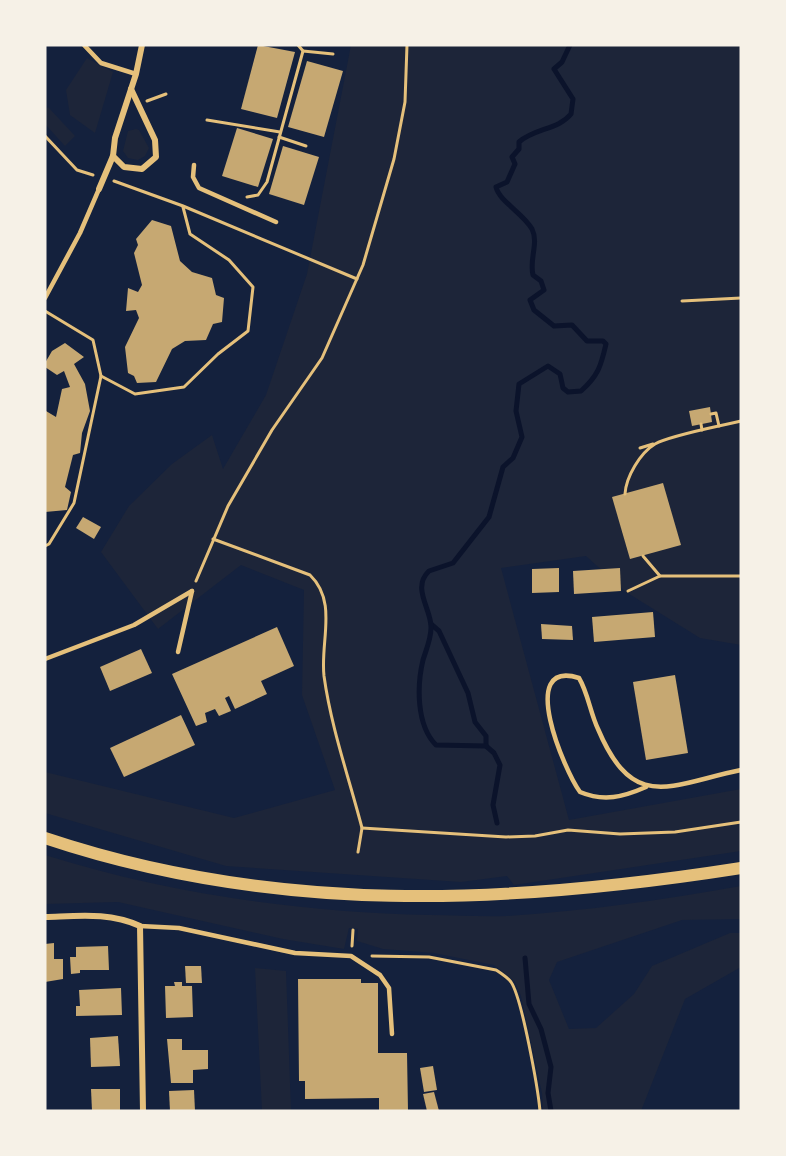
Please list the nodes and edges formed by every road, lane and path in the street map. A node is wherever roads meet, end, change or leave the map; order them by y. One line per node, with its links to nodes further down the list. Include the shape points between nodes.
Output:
1 (84, 45): 7 (lane, via 101,63)
2 (142, 45): 7 (street)
3 (298, 45): 5 (path)
4 (407, 45): 23 (path, via 405,102 394,159)
5 (303, 51): 6 (path); 12 (path)
6 (333, 54)
7 (136, 74): 8 (street)
8 (131, 89): 10 (street); 16 (street)
9 (166, 94): 10 (path)
10 (137, 105): 16 (street, via 155,140 156,157 142,170 124,167)
11 (207, 120): 12 (path)
12 (280, 132): 14 (path)
13 (45, 136): 18 (path, via 77,170)
14 (279, 137): 15 (path); 20 (path, via 267,182 258,195)
15 (306, 146)
16 (113, 156): 18 (street)
17 (194, 165): 20 (lane, via 193,177 199,188)
18 (104, 178): 19 (street); 21 (path)
19 (99, 189): 24 (lane)
20 (228, 201): 22 (lane)
21 (183, 206): 23 (path); 28 (path, via 190,234 229,260 253,287 248,330 184,387 135,394)
22 (276, 222)
23 (357, 279): 37 (path, via 322,358 248,470)
24 (45, 298)
25 (741, 298): 26 (path)
26 (682, 301)
27 (45, 311): 28 (path, via 93,340)
28 (101, 376): 38 (path, via 74,503)
29 (711, 414): 32 (path, via 716,413)
30 (741, 421): 32 (path)
31 (701, 424): 33 (path)
32 (719, 426): 33 (path)
33 (702, 430): 34 (path)
34 (655, 444): 35 (path); 36 (path, via 634,467)
35 (640, 448)
36 (625, 494)
37 (213, 539): 42 (path); 49 (path, via 310,575 319,584 326,616 324,674)
38 (45, 546)
39 (643, 556): 40 (path)
40 (660, 576): 41 (path); 43 (path)
41 (741, 576)
42 (192, 591): 44 (lane); 45 (lane, via 134,626)
43 (628, 591)
44 (178, 652)
45 (45, 659)
46 (741, 770): 47 (lane, via 667,788)
47 (646, 787): 47 (lane, via 624,773 604,742 579,678 566,674 556,677 546,694 546,703 566,766 580,792 614,798)
48 (741, 822): 49 (path, via 675,832 620,834 568,830 506,837)
49 (362, 828): 51 (path)
50 (45, 838): 52 (main road, via 158,869 311,892 398,898 579,890)
51 (358, 852)
52 (741, 868)
53 (45, 917): 54 (street, via 121,917)
54 (140, 926): 56 (lane, via 179,928 295,953); 58 (street)
55 (353, 930): 56 (path)
56 (351, 956): 57 (lane, via 380,975 389,988); 59 (path, via 429,957 496,970 506,976 516,993)
57 (392, 1034)
58 (142, 1111)
59 (540, 1111)

